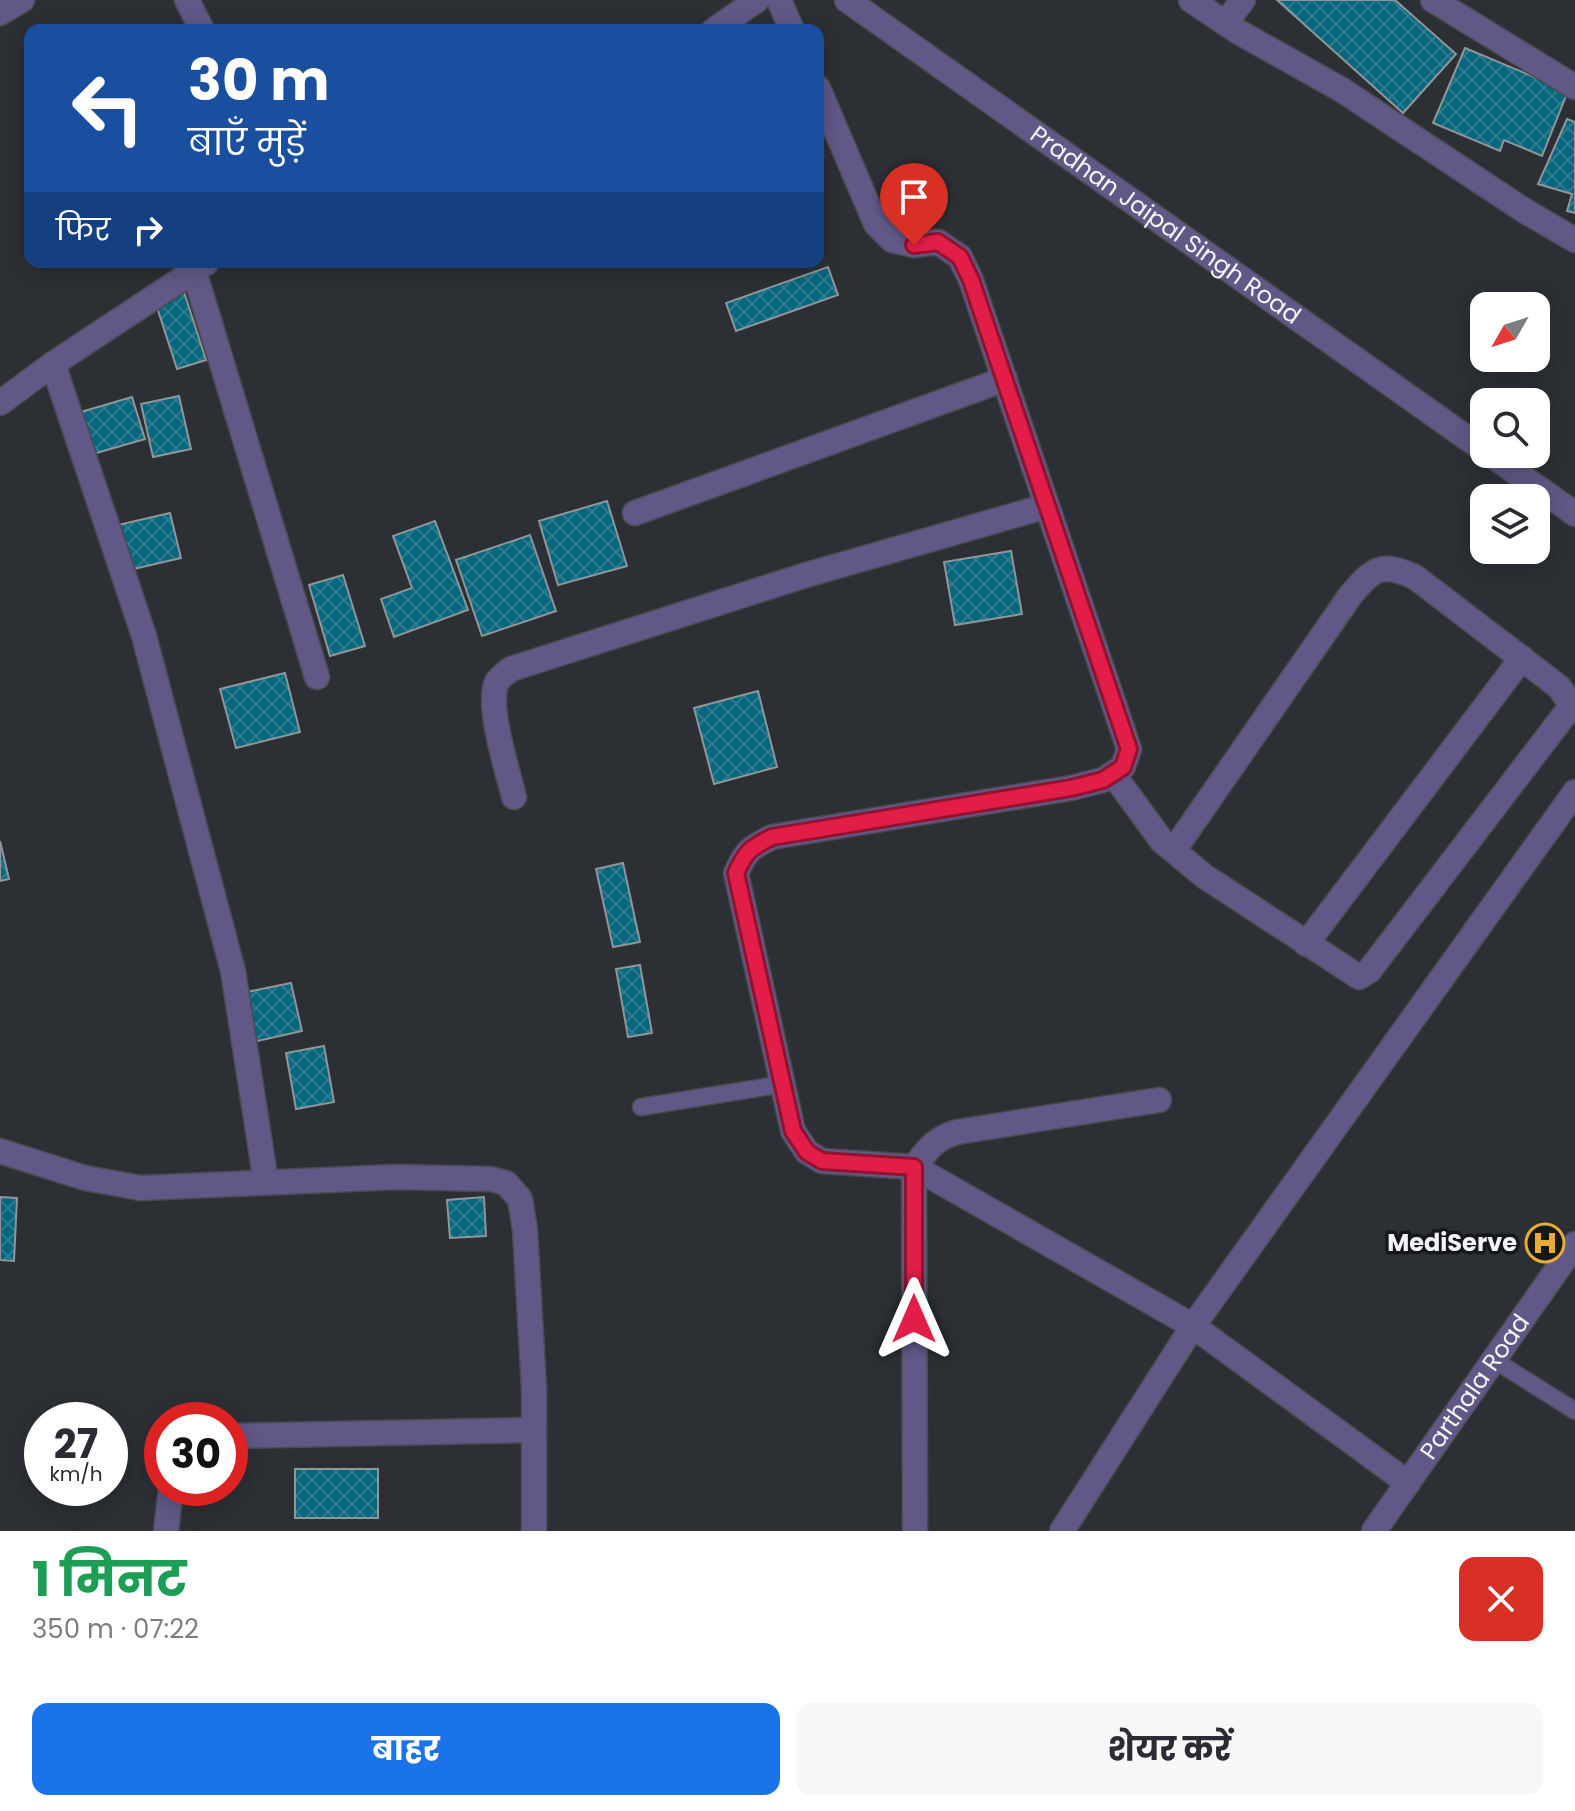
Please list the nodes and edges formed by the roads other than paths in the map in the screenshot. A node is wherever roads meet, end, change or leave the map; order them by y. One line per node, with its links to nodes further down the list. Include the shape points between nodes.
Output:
1 (22, 0): 9 (street)
2 (187, 0): 11 (street)
3 (757, 0): 12 (street)
4 (779, 0): 13 (street)
5 (847, 0): 22 (street, Pradhan Jaipal Singh Road)
6 (1191, 0): 10 (street)
7 (1243, 0): 10 (street)
8 (1433, 0): 14 (street)
9 (0, 13)
10 (1225, 23): 16 (street, via 1342,90)
11 (199, 24)
12 (723, 24)
13 (789, 24)
14 (1575, 87)
15 (824, 102): 20 (street, via 876,224 892,240 914,245 938,242 960,257)
16 (1575, 240)
17 (197, 268): 19 (street)
18 (201, 268): 28 (street)
19 (53, 364): 21 (street); 40 (street, via 144,636 233,971)
20 (1005, 379): 24 (street); 25 (street)
21 (0, 403)
22 (1470, 440)
23 (1510, 468): 26 (street)
24 (1047, 506): 30 (street, via 1129,749 1123,767); 32 (street, via 806,575 511,669 498,680 494,693)
25 (635, 513)
26 (1575, 514)
27 (1522, 658): 29 (street, via 1559,687); 33 (street, via 1415,577 1382,568 1367,576); 34 (street)
28 (317, 677)
29 (1574, 707): 34 (street, via 1369,971 1359,977)
30 (1113, 774): 33 (street); 35 (street, via 1071,788 772,837 752,847 736,873)
31 (1575, 792): 42 (street)
32 (514, 797)
33 (1174, 850): 34 (street)
34 (1306, 944)
35 (783, 1084): 37 (lane); 39 (street, via 793,1131 807,1152 822,1161)
36 (1159, 1100): 39 (street, via 957,1132 929,1147)
37 (641, 1107)
38 (0, 1151): 40 (street, via 85,1178 141,1188)
39 (914, 1167): 42 (street); 51 (street)
40 (266, 1182): 45 (street, via 396,1177 506,1183 520,1199 525,1230)
41 (1575, 1244): 43 (street, Parthala Road)
42 (1193, 1326): 47 (street); 52 (street)
43 (1494, 1360): 44 (lane); 47 (street, Parthala Road)
44 (1575, 1411)
45 (534, 1430): 46 (street); 50 (street)
46 (248, 1436)
47 (1408, 1483): 53 (street, Parthala Road)
48 (169, 1506): 49 (street)
49 (166, 1531)
50 (534, 1531)
51 (915, 1531)
52 (1062, 1531)
53 (1374, 1531)

